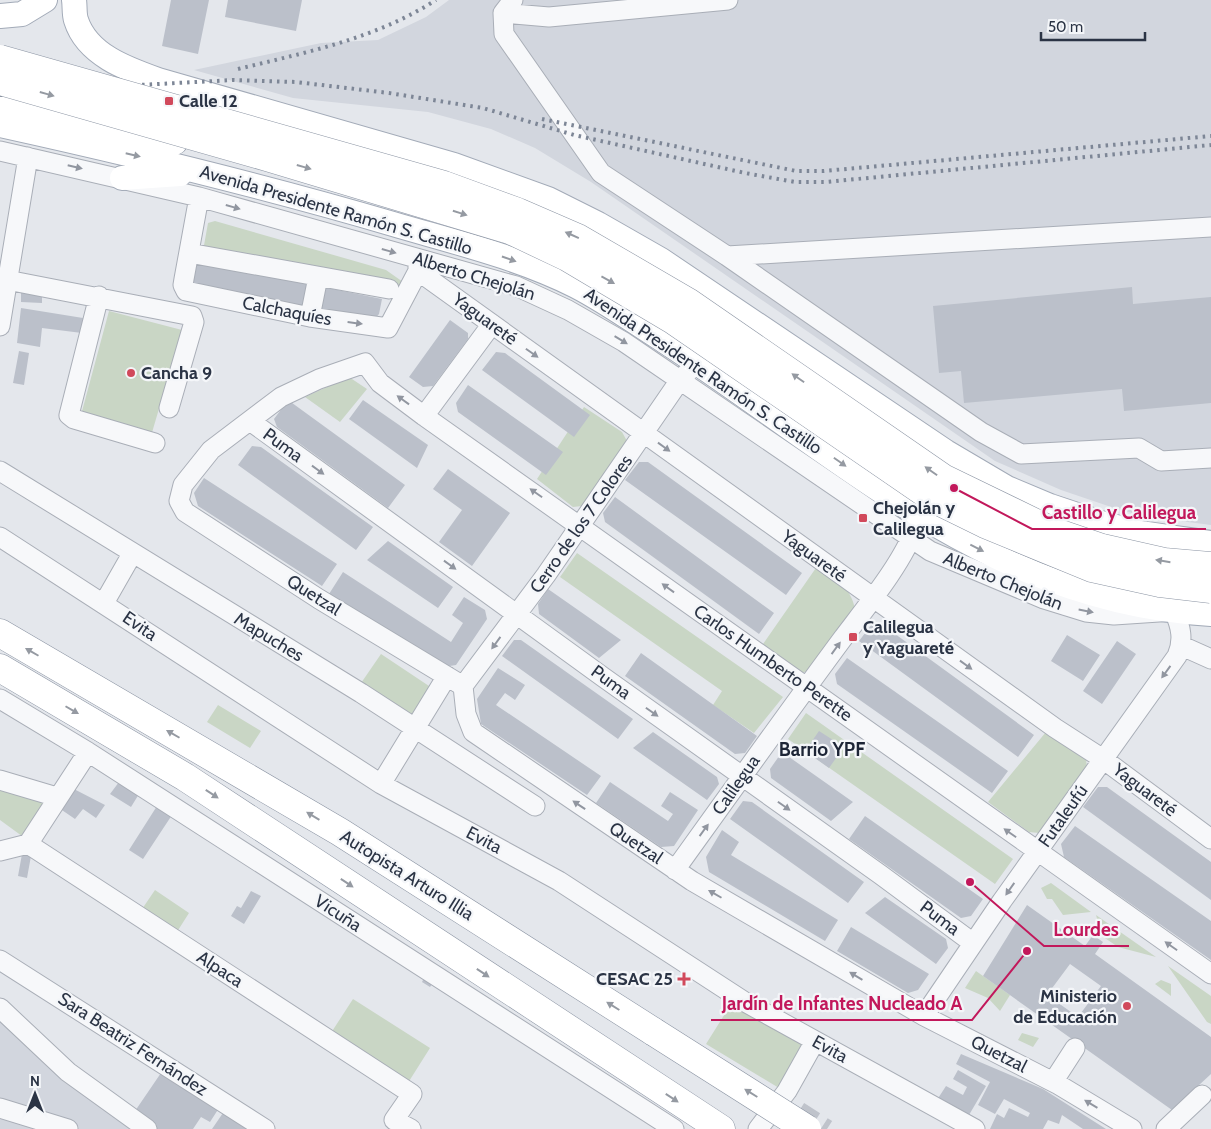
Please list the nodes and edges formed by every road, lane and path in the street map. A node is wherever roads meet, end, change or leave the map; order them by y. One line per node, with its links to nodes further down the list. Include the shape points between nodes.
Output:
1 (44, 0): 5 (main road, via 22,14)
2 (74, 0): 44 (main road, via 76,20 90,43 115,63 158,80 454,165 548,199 661,260 946,452 1007,488 1104,524 1140,533)
3 (728, 0): 4 (street, via 549,17)
4 (508, 7): 22 (street, via 504,34 601,173)
5 (0, 16)
6 (0, 48): 9 (highway, bridge)
7 (0, 59): 9 (highway, bridge)
8 (0, 81): 13 (highway, one-way to 13, bridge)
9 (108, 90): 46 (highway, one-way to 9, bridge, via 1164,562 1102,548 1052,531 943,478 688,302 570,234 444,185)
10 (0, 103): 13 (highway, bridge, via 120,132)
11 (0, 125): 15 (main road, Avenida Presidente Ramón S. Castillo, one-way to 15)
12 (0, 151): 14 (street)
13 (267, 156): 47 (highway, one-way to 47, bridge, via 457,212 510,230 567,257 673,320 934,499 985,524 1092,568 1160,583)
14 (28, 157): 16 (street, Alberto Chejolán, one-way to 16); 25 (street)
15 (205, 172): 16 (main road); 19 (main road, Avenida Presidente Ramón S. Castillo)
16 (122, 178): 17 (street, Alberto Chejolán)
17 (199, 197): 21 (street); 23 (street, Alberto Chejolán, one-way to 23)
18 (383, 204): 19 (main road, via 375,213)
19 (358, 214): 31 (main road, Avenida Presidente Ramón S. Castillo, one-way to 31, via 495,254 574,285)
20 (1211, 227): 22 (street)
21 (189, 253): 24 (street); 28 (street, Calchaquíes, via 183,285 186,291)
22 (727, 256): 38 (street, via 981,432 1021,454 1140,448 1161,462)
23 (418, 265): 28 (street, Calchaquíes, one-way to 23, via 388,328); 29 (street, Yaguareté); 32 (street, Alberto Chejolán, one-way to 32, via 516,286 545,298 624,342)
24 (318, 277): 26 (street); 28 (street)
25 (7, 280): 27 (street); 30 (street)
26 (389, 289)
27 (99, 296): 33 (street, via 192,316 194,322); 37 (street, via 69,415)
28 (310, 317)
29 (492, 324): 34 (street); 36 (street, Yaguareté, one-way to 36)
30 (0, 326)
31 (699, 364): 32 (street, Cerro de los 7 Colores); 40 (main road, Avenida Presidente Ramón S. Castillo, one-way to 40)
32 (680, 380): 36 (street, Cerro de los 7 Colores); 43 (street, Alberto Chejolán)
33 (169, 408)
34 (424, 416): 35 (street, Carlos Humberto Perette, one-way to 35, via 380,383 365,363 290,392); 41 (street, Carlos Humberto Perette, one-way to 34)
35 (250, 421): 52 (street, Puma, one-way to 52); 57 (street, Quetzal, via 210,450 183,485 178,501 185,512)
36 (644, 433): 41 (street, Cerro de los 7 Colores); 48 (street, Yaguareté, one-way to 48)
37 (155, 443)
38 (1211, 458)
39 (0, 471): 45 (street, Mapuches)
40 (921, 508): 43 (street, Calilegua); 50 (main road, Avenida Presidente Ramón S. Castillo, one-way to 50, via 991,555 1059,585 1104,598)
41 (580, 524): 52 (street, Cerro de los 7 Colores); 59 (street, Carlos Humberto Perette, one-way to 41)
42 (0, 537): 49 (street, Evita)
43 (912, 540): 48 (street, Calilegua); 50 (street, Alberto Chejolán, one-way to 50, via 983,574 1086,612 1114,615)
44 (1211, 543)
45 (132, 554): 49 (street); 61 (street, Mapuches)
46 (1211, 566)
47 (1211, 589)
48 (873, 598): 59 (street, Calilegua, one-way to 48); 63 (street, Yaguareté, one-way to 63)
49 (104, 603): 66 (street, Evita)
50 (1174, 611): 51 (main road, Avenida Presidente Ramón S. Castillo); 54 (street, via 1182,634)
51 (1211, 614)
52 (517, 615): 58 (street, Cerro de los 7 Colores, one-way to 58); 64 (street, Puma, one-way to 64)
53 (0, 633): 91 (highway, Autopista Arturo Illia, one-way to 53, bridge, via 340,832)
54 (1182, 646): 55 (street); 63 (street, Futaleufú, one-way to 63)
55 (1211, 659)
56 (0, 668): 89 (highway, one-way to 89, via 185,776)
57 (446, 676): 58 (street, Quetzal); 61 (street)
58 (463, 686): 73 (street, Quetzal, one-way to 58, via 473,732 466,714)
59 (807, 687): 64 (street, Calilegua); 72 (street, Carlos Humberto Perette, one-way to 59)
60 (0, 699): 62 (street, Vicuña)
61 (415, 729): 66 (street); 68 (street, Mapuches)
62 (88, 752): 67 (street); 88 (street, Vicuña)
63 (1103, 759): 69 (street, Yaguareté); 72 (street, Futaleufú)
64 (741, 776): 73 (street, Calilegua, one-way to 64); 74 (street, Puma, one-way to 74)
65 (0, 780): 67 (street)
66 (381, 784): 79 (street, Evita, via 559,881 745,1002)
67 (57, 797): 70 (street)
68 (535, 806)
69 (1211, 839)
70 (28, 844): 71 (street); 84 (street, Alpaca, via 412,1094)
71 (0, 851)
72 (1037, 852): 74 (street, Futaleufú, one-way to 74); 76 (street, Carlos Humberto Perette, one-way to 72)
73 (675, 870): 78 (street, Quetzal, one-way to 73)
74 (973, 943): 78 (street, Futaleufú)
75 (0, 960): 87 (street, Sara Beatriz Fernández)
76 (1211, 974)
77 (0, 1008): 86 (street, via 68,1072)
78 (924, 1016): 81 (street, Quetzal)
79 (815, 1041): 90 (street, via 787,1091); 92 (street, Evita)
80 (1075, 1048): 81 (street)
81 (1053, 1082): 93 (street, Quetzal, one-way to 81)
82 (1202, 1095): 94 (street)
83 (0, 1108): 85 (street)
84 (402, 1125)
85 (68, 1129)
86 (147, 1129)
87 (265, 1129)
88 (674, 1129)
89 (721, 1129)
90 (758, 1129)
91 (807, 1129)
92 (976, 1129)
93 (1132, 1129)
94 (1166, 1129)

